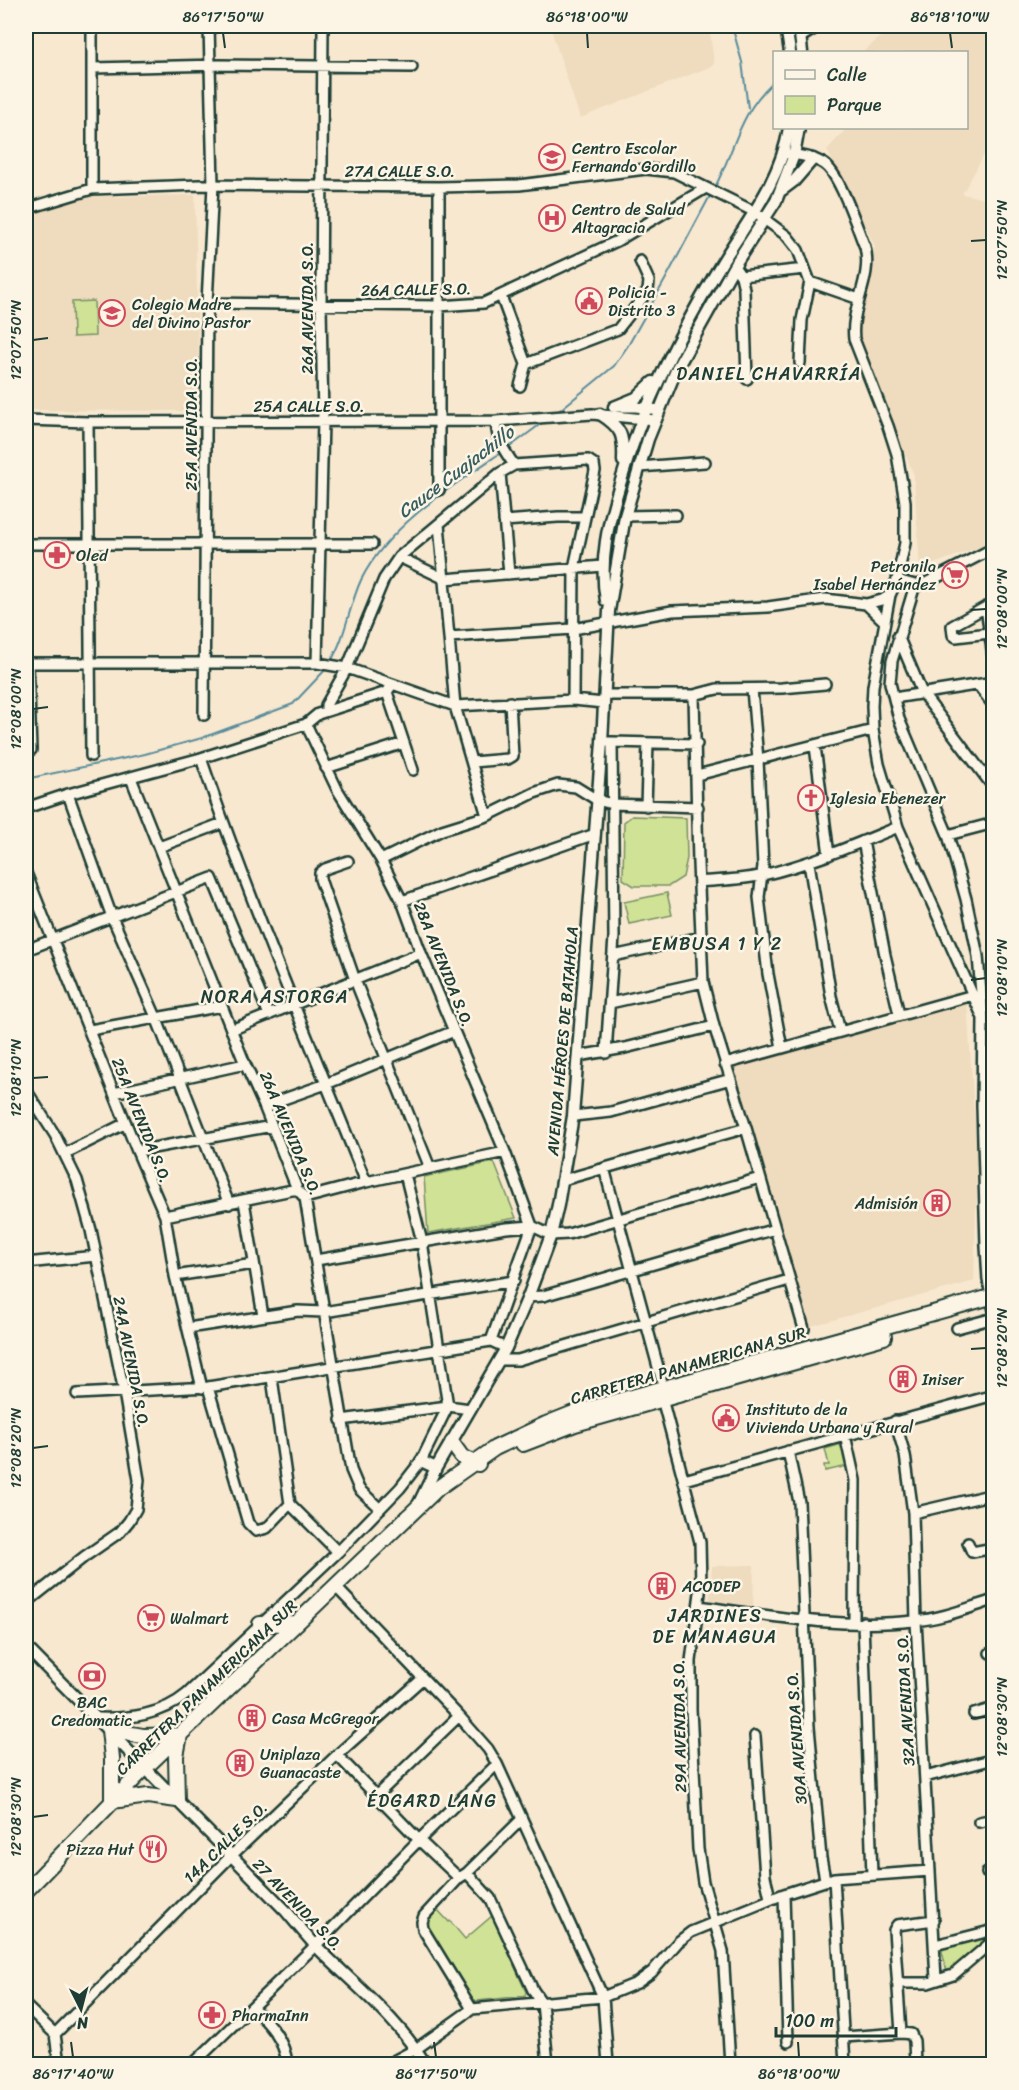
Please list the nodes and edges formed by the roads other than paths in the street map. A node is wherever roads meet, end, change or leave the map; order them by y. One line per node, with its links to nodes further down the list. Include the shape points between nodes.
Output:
1 (92, 26): 13 (street)
2 (209, 26): 10 (street, 25A AVENIDA S.O.)
3 (323, 26): 11 (street, 26A AVENIDA S.O.)
4 (786, 26): 8 (main road)
5 (799, 26): 7 (main road)
6 (819, 26): 7 (street)
7 (801, 37): 9 (main road)
8 (790, 51)
9 (802, 51)
10 (210, 66): 11 (street); 13 (street); 18 (street, 25A AVENIDA S.O.)
11 (323, 66): 12 (street); 19 (street, 26A AVENIDA S.O.)
12 (412, 67)
13 (93, 68): 21 (street)
14 (789, 129): 16 (main road, AVENIDA HÉROES DE BATAHOLA)
15 (799, 129): 16 (main road, AVENIDA HÉROES DE BATAHOLA)
16 (788, 154): 17 (street); 23 (main road, AVENIDA HÉROES DE BATAHOLA); 25 (main road, AVENIDA HÉROES DE BATAHOLA)
17 (813, 159): 23 (main road); 33 (street, via 834,173 866,247 867,271)
18 (213, 185): 19 (street, 27A CALLE S.O.); 21 (street, 27A CALLE S.O.); 34 (street, 25A AVENIDA S.O.)
19 (324, 185): 20 (street, 27A CALLE S.O.); 35 (street, 26A AVENIDA S.O.)
20 (440, 187): 22 (street, 27A CALLE S.O., via 519,185 646,169 674,172); 36 (street)
21 (92, 189): 24 (street, 27A CALLE S.O.)
22 (711, 190): 25 (street, 27A CALLE S.O.); 32 (street, 26A CALLE S.O., via 617,241)
23 (782, 190): 26 (main road, AVENIDA HÉROES DE BATAHOLA)
24 (26, 209)
25 (755, 213): 26 (street, 27A CALLE S.O.); 39 (main road, AVENIDA HÉROES DE BATAHOLA, via 684,327)
26 (765, 219): 28 (main road, AVENIDA HÉROES DE BATAHOLA); 29 (street, 27A CALLE S.O., via 787,236)
27 (640, 261): 38 (street, via 649,280 648,291 618,329)
28 (734, 266): 30 (street); 45 (main road, AVENIDA HÉROES DE BATAHOLA, via 682,359)
29 (805, 269): 30 (street); 31 (street, 27A CALLE S.O.)
30 (741, 276): 40 (street)
31 (810, 282): 33 (street); 37 (street, via 802,320)
32 (501, 296): 36 (street, 26A CALLE S.O., via 484,303); 38 (street)
33 (859, 299): 74 (street, via 852,326 854,339 888,426 903,482 906,529)
34 (207, 303): 35 (street, 26A CALLE S.O.); 47 (street, 25A AVENIDA S.O.)
35 (321, 305): 36 (street, 26A CALLE S.O.); 48 (street, 26A AVENIDA S.O.)
36 (439, 306): 49 (street)
37 (800, 363)
38 (526, 364): 41 (street)
39 (660, 375): 42 (main road, via 636,398); 43 (main road, AVENIDA HÉROES DE BATAHOLA)
40 (747, 379)
41 (520, 386)
42 (614, 407): 43 (street, 25A CALLE S.O.); 44 (street, 25A CALLE S.O.)
43 (644, 412): 44 (street, 25A CALLE S.O.); 45 (street, 25A CALLE S.O.); 56 (main road, AVENIDA HÉROES DE BATAHOLA)
44 (596, 414): 50 (street, 25A CALLE S.O.); 56 (main road, via 613,422 622,436)
45 (657, 415): 54 (main road, AVENIDA HÉROES DE BATAHOLA)
46 (26, 420): 51 (street, 25A CALLE S.O.)
47 (205, 421): 48 (street, 25A CALLE S.O.); 51 (street, 25A CALLE S.O.); 65 (street, 25A AVENIDA S.O.)
48 (322, 421): 49 (street, 25A CALLE S.O.); 66 (street, 26A AVENIDA S.O.)
49 (439, 421): 50 (street, 25A CALLE S.O.); 57 (street)
50 (496, 421): 53 (street, via 499,443)
51 (88, 422): 63 (street)
52 (705, 462): 54 (street)
53 (514, 465): 55 (street); 60 (street, via 588,460 594,464)
54 (639, 467): 59 (main road, AVENIDA HÉROES DE BATAHOLA)
55 (500, 473): 61 (street); 62 (street)
56 (623, 474): 70 (main road, AVENIDA HÉROES DE BATAHOLA, via 611,514)
57 (439, 490)
58 (676, 515): 59 (street)
59 (625, 516): 78 (main road, AVENIDA HÉROES DE BATAHOLA)
60 (585, 517): 61 (street); 71 (street)
61 (504, 520): 72 (street)
62 (439, 524): 69 (street); 73 (street)
63 (89, 543): 64 (street); 65 (street); 85 (street)
64 (26, 544)
65 (205, 544): 66 (street); 86 (street, 25A AVENIDA S.O.)
66 (319, 544): 67 (street); 87 (street, 26A AVENIDA S.O.)
67 (372, 544)
68 (993, 548): 75 (street, via 934,580)
69 (399, 557): 73 (street); 89 (street, via 384,579)
70 (603, 566): 71 (street); 78 (main road, AVENIDA HÉROES DE BATAHOLA)
71 (574, 568): 72 (street); 80 (street)
72 (508, 574): 73 (street)
73 (445, 579): 83 (street)
74 (897, 580): 75 (street); 76 (street)
75 (915, 585): 82 (street)
76 (890, 595): 77 (street); 79 (street)
77 (866, 604): 78 (street, via 825,599 768,607); 79 (street)
78 (608, 617): 80 (street); 98 (main road, AVENIDA HÉROES DE BATAHOLA)
79 (884, 621): 106 (street, via 873,686)
80 (573, 629): 83 (street); 99 (street)
81 (989, 633): 88 (street)
82 (898, 636): 95 (street); 97 (street, via 890,683)
83 (449, 637): 101 (street)
84 (27, 663): 85 (street); 112 (street)
85 (91, 663): 86 (street); 113 (street)
86 (205, 663): 87 (street); 104 (street, 25A AVENIDA S.O.)
87 (320, 664): 89 (street)
88 (993, 664)
89 (347, 668): 93 (street); 103 (street)
90 (993, 682): 92 (street)
91 (825, 684): 94 (street)
92 (978, 685): 95 (street); 102 (street)
93 (390, 688): 101 (street); 103 (street); 108 (street)
94 (752, 689): 96 (street, via 717,689); 115 (street)
95 (922, 693): 97 (street); 121 (street)
96 (694, 695): 98 (street); 110 (street)
97 (894, 698): 133 (street)
98 (605, 699): 99 (street); 107 (main road, AVENIDA HÉROES DE BATAHOLA)
99 (573, 700): 100 (street)
100 (510, 702): 101 (street); 116 (street, via 513,756)
101 (455, 706): 116 (street)
102 (993, 706)
103 (326, 711): 105 (street)
104 (204, 715)
105 (306, 724): 114 (street); 117 (street, 28A AVENIDA S.O.)
106 (873, 730): 111 (street); 131 (street)
107 (607, 742): 109 (street); 123 (main road, AVENIDA HÉROES DE BATAHOLA); 124 (street)
108 (404, 743): 117 (street); 118 (street)
109 (648, 743): 110 (street); 125 (street)
110 (697, 744): 119 (street)
111 (815, 746): 115 (street); 136 (street)
112 (31, 750)
113 (91, 756)
114 (201, 758): 120 (street); 130 (street)
115 (758, 760): 119 (street); 141 (street)
116 (472, 762): 128 (street)
117 (326, 768): 137 (street, 28A AVENIDA S.O.)
118 (413, 770)
119 (697, 775): 126 (street)
120 (130, 778): 122 (street); 135 (street, 26A AVENIDA S.O.)
121 (993, 788)
122 (68, 794): 127 (street); 145 (street)
123 (597, 800): 124 (street); 128 (street, via 576,787 558,785); 132 (main road, AVENIDA HÉROES DE BATAHOLA)
124 (612, 804): 125 (street); 150 (street)
125 (646, 806): 126 (street)
126 (698, 807): 142 (street)
127 (26, 808)
128 (487, 816): 137 (street, via 442,830)
129 (993, 822): 133 (street)
130 (223, 823): 135 (street); 155 (street)
131 (898, 827): 134 (street); 153 (street)
132 (595, 834): 144 (street); 168 (main road, AVENIDA HÉROES DE BATAHOLA)
133 (948, 836): 160 (street, via 978,956)
134 (863, 841): 136 (street); 157 (street)
135 (159, 847): 143 (street, 26A AVENIDA S.O.)
136 (830, 855): 139 (street)
137 (381, 860): 144 (street, 28A AVENIDA S.O.)
138 (348, 861): 151 (street, via 325,869 320,879)
139 (809, 863): 141 (street); 165 (street)
140 (26, 873): 147 (street, 25A AVENIDA S.O.)
141 (760, 876): 142 (street); 166 (street, via 768,974)
142 (699, 882): 146 (street)
143 (177, 892): 145 (street); 156 (street, 26A AVENIDA S.O.); 158 (street, via 212,879)
144 (402, 901): 149 (street, 28A AVENIDA S.O.)
145 (112, 917): 147 (street); 159 (street)
146 (701, 937): 150 (street); 152 (street)
147 (52, 940): 148 (street); 162 (street, 25A AVENIDA S.O.)
148 (26, 950)
149 (421, 953): 151 (street); 164 (street, 28A AVENIDA S.O.)
150 (613, 956): 154 (street)
151 (355, 980): 155 (street); 169 (street)
152 (703, 982): 154 (street); 161 (street)
153 (973, 995): 157 (street); 160 (street)
154 (610, 1003): 167 (street)
155 (294, 1005): 158 (street); 175 (street)
156 (222, 1006): 159 (street); 163 (street, 26A AVENIDA S.O.)
157 (899, 1014): 165 (street)
158 (269, 1015): 163 (street)
159 (156, 1017): 162 (street); 173 (street)
160 (983, 1018): 170 (street)
161 (714, 1026): 167 (street); 172 (street)
162 (90, 1030): 177 (street, 25A AVENIDA S.O.)
163 (231, 1030): 171 (street, 26A AVENIDA S.O.)
164 (454, 1031): 169 (street); 187 (street, 28A AVENIDA S.O.)
165 (840, 1031): 166 (street)
166 (782, 1048): 172 (street)
167 (606, 1053): 168 (street)
168 (578, 1056): 181 (main road, AVENIDA HÉROES DE BATAHOLA)
169 (388, 1059): 175 (street); 189 (street)
170 (989, 1059): 180 (street)
171 (245, 1064): 173 (street); 179 (street, 26A AVENIDA S.O.)
172 (725, 1064): 174 (street)
173 (179, 1078): 177 (street); 185 (street)
174 (731, 1079): 181 (street, via 611,1112); 184 (street)
175 (326, 1084): 179 (street); 194 (street)
176 (26, 1090): 188 (street, 24A AVENIDA S.O.)
177 (114, 1093): 182 (street, 25A AVENIDA S.O.)
178 (993, 1094): 180 (street)
179 (264, 1106): 183 (street, 26A AVENIDA S.O.)
180 (982, 1106): 215 (street, via 986,1246)
181 (573, 1116): 193 (main road, AVENIDA HÉROES DE BATAHOLA)
182 (126, 1123): 186 (street, 25A AVENIDA S.O.); 188 (street)
183 (272, 1126): 185 (street); 195 (street, 26A AVENIDA S.O.)
184 (746, 1128): 190 (street); 192 (street)
185 (202, 1139): 186 (street); 198 (street)
186 (137, 1150): 199 (street, 25A AVENIDA S.O.)
187 (505, 1152): 189 (street); 201 (street, 28A AVENIDA S.O.)
188 (66, 1153): 205 (street, 24A AVENIDA S.O., via 77,1180)
189 (430, 1168): 191 (street)
190 (604, 1168): 193 (street); 200 (street, 29A AVENIDA S.O.)
191 (405, 1174): 194 (street); 204 (street)
192 (760, 1178): 200 (street); 202 (street)
193 (563, 1180): 203 (main road, AVENIDA HÉROES DE BATAHOLA)
194 (366, 1182): 196 (street)
195 (297, 1189): 196 (street, 26A AVENIDA S.O.); 197 (street)
196 (305, 1198): 206 (street, 26A AVENIDA S.O.)
197 (244, 1201): 198 (street); 208 (street)
198 (229, 1204): 199 (street)
199 (165, 1216): 210 (street, 25A AVENIDA S.O.)
200 (619, 1220): 203 (street); 209 (street, 29A AVENIDA S.O.)
201 (532, 1226): 203 (street); 204 (street); 212 (street)
202 (775, 1229): 209 (street); 211 (street)
203 (551, 1235): 214 (main road, AVENIDA HÉROES DE BATAHOLA)
204 (422, 1242): 206 (street); 213 (street)
205 (96, 1256): 207 (street); 230 (street, 24A AVENIDA S.O.)
206 (316, 1260): 216 (street, 26A AVENIDA S.O.)
207 (26, 1263)
208 (254, 1264): 210 (street); 217 (street)
209 (632, 1271): 214 (street); 218 (street, 29A AVENIDA S.O.)
210 (175, 1276): 219 (street, 25A AVENIDA S.O.)
211 (789, 1280): 218 (street); 221 (street)
212 (514, 1281): 213 (street); 222 (street)
213 (429, 1294): 216 (street); 224 (street)
214 (528, 1297): 223 (main road, AVENIDA HÉROES DE BATAHOLA)
215 (993, 1306): 220 (street); 229 (highway, CARRETERA PANAMERICANA SUR)
216 (324, 1312): 217 (street); 226 (street, 26A AVENIDA S.O.)
217 (264, 1316): 219 (street)
218 (645, 1321): 225 (street, via 518,1360); 229 (street, 29A AVENIDA S.O.)
219 (188, 1328): 228 (street, 25A AVENIDA S.O.)
220 (957, 1328)
221 (804, 1329)
222 (490, 1341): 223 (street); 224 (street)
223 (506, 1348): 225 (main road, AVENIDA HÉROES DE BATAHOLA)
224 (439, 1349): 226 (street); 233 (street)
225 (501, 1360): 234 (main road, AVENIDA HÉROES DE BATAHOLA)
226 (332, 1367): 227 (street); 235 (street, 26A AVENIDA S.O.)
227 (272, 1377): 228 (street); 245 (street)
228 (205, 1387): 230 (street); 245 (street, 25A AVENIDA S.O., via 248,1523 261,1531)
229 (661, 1389): 241 (highway, CARRETERA PANAMERICANA SUR); 243 (street, 29A AVENIDA S.O.)
230 (124, 1392): 231 (street); 254 (street, 24A AVENIDA S.O., via 139,1480 135,1509 120,1532)
231 (77, 1394)
232 (993, 1395): 236 (street)
233 (448, 1406): 234 (street); 235 (street); 240 (street)
234 (470, 1409): 238 (main road, AVENIDA HÉROES DE BATAHOLA)
235 (341, 1420): 246 (street, 26A AVENIDA S.O., via 354,1480)
236 (895, 1421): 237 (street); 248 (street, 32A AVENIDA S.O., via 909,1476)
237 (845, 1435): 239 (street); 258 (street, via 855,1480)
238 (452, 1443): 241 (highway, via 462,1457); 242 (main road, AVENIDA HÉROES DE BATAHOLA)
239 (788, 1451): 243 (street); 256 (street, 30A AVENIDA S.O., via 799,1502)
240 (421, 1461): 242 (main road); 246 (street)
241 (477, 1464): 247 (highway, CARRETERA PANAMERICANA SUR)
242 (436, 1468): 247 (main road, AVENIDA HÉROES DE BATAHOLA)
243 (684, 1480): 255 (street, 29A AVENIDA S.O., via 700,1542)
244 (993, 1494): 248 (street)
245 (290, 1504): 251 (street)
246 (380, 1509): 251 (street)
247 (415, 1512): 252 (highway, CARRETERA PANAMERICANA SUR)
248 (913, 1513): 257 (street, 32A AVENIDA S.O.)
249 (968, 1543): 250 (street, via 972,1552)
250 (993, 1548)
251 (338, 1552): 260 (street)
252 (335, 1586): 259 (highway, CARRETERA PANAMERICANA SUR); 262 (street)
253 (993, 1600): 257 (street)
254 (26, 1603)
255 (699, 1606): 256 (street); 291 (street, 29A AVENIDA S.O., via 691,1661 698,1849 703,1882)
256 (804, 1620): 258 (street); 286 (street, 30A AVENIDA S.O., via 821,1858)
257 (916, 1621): 258 (street); 274 (street, 32A AVENIDA S.O.)
258 (859, 1622): 285 (street)
259 (297, 1623): 260 (highway); 268 (highway, CARRETERA PANAMERICANA SUR)
260 (260, 1624): 266 (street, via 177,1703 135,1717)
261 (26, 1647): 266 (main road, 27 AVENIDA S.O.)
262 (422, 1679): 265 (street); 270 (street, 14A CALLE S.O.)
263 (993, 1708): 264 (street)
264 (974, 1714)
265 (459, 1716): 272 (street); 275 (street)
266 (98, 1718): 267 (main road, 27 AVENIDA S.O.)
267 (109, 1730): 268 (highway, via 143,1736); 273 (main road, 27 AVENIDA S.O.); 277 (highway)
268 (180, 1735): 273 (highway, CARRETERA PANAMERICANA SUR); 276 (highway, via 176,1756)
269 (755, 1736): 289 (street)
270 (337, 1755): 275 (street); 282 (street, 14A CALLE S.O.)
271 (993, 1759): 274 (street)
272 (497, 1764): 278 (street); 281 (street)
273 (145, 1768): 276 (main road, 27 AVENIDA S.O.); 277 (highway, CARRETERA PANAMERICANA SUR)
274 (925, 1777): 283 (street, 32A AVENIDA S.O.)
275 (376, 1796): 281 (street)
276 (177, 1800): 277 (highway, via 148,1796); 282 (main road, 27 AVENIDA S.O.)
277 (112, 1801): 287 (highway, CARRETERA PANAMERICANA SUR)
278 (522, 1819): 284 (street); 298 (street)
279 (993, 1819): 280 (street)
280 (979, 1822)
281 (419, 1840): 284 (street); 294 (street)
282 (231, 1856): 294 (main road, 27 AVENIDA S.O.); 304 (street, 14A CALLE S.O.)
283 (930, 1871): 285 (street); 290 (street, 32A AVENIDA S.O.)
284 (463, 1875): 299 (street, via 490,1898); 302 (street, via 422,1922)
285 (872, 1875): 286 (street)
286 (830, 1879): 288 (street); 305 (street, 30A AVENIDA S.O.)
287 (26, 1891)
288 (784, 1894): 289 (street); 306 (street)
289 (770, 1898): 291 (street)
290 (934, 1920): 295 (street, 32A AVENIDA S.O.); 297 (street, via 897,1925 894,1930)
291 (716, 1921): 298 (street, via 678,1942 637,1983); 315 (street, 29A AVENIDA S.O., via 723,1951)
292 (993, 1930): 295 (street)
293 (993, 1940): 296 (street, via 953,1975)
294 (316, 1945): 301 (street); 307 (main road, 27 AVENIDA S.O.)
295 (935, 1945): 296 (street, 32A AVENIDA S.O.)
296 (936, 1979): 297 (street, via 928,1983)
297 (897, 1983): 303 (street)
298 (603, 1997): 299 (street); 314 (street)
299 (542, 2003): 302 (street); 313 (street)
300 (26, 2006): 304 (street)
301 (252, 2007): 309 (street); 310 (street, via 283,2043)
302 (472, 2009): 307 (street)
303 (901, 2033): 305 (street); 317 (street, via 911,2034)
304 (55, 2034): 308 (street)
305 (844, 2037): 316 (street, 30A AVENIDA S.O.)
306 (788, 2042)
307 (416, 2049): 311 (street); 312 (main road, 27 AVENIDA S.O.)
308 (59, 2064)
309 (193, 2064)
310 (287, 2064)
311 (388, 2064)
312 (425, 2064)
313 (548, 2064)
314 (608, 2064)
315 (730, 2064)
316 (845, 2064)
317 (915, 2064)

